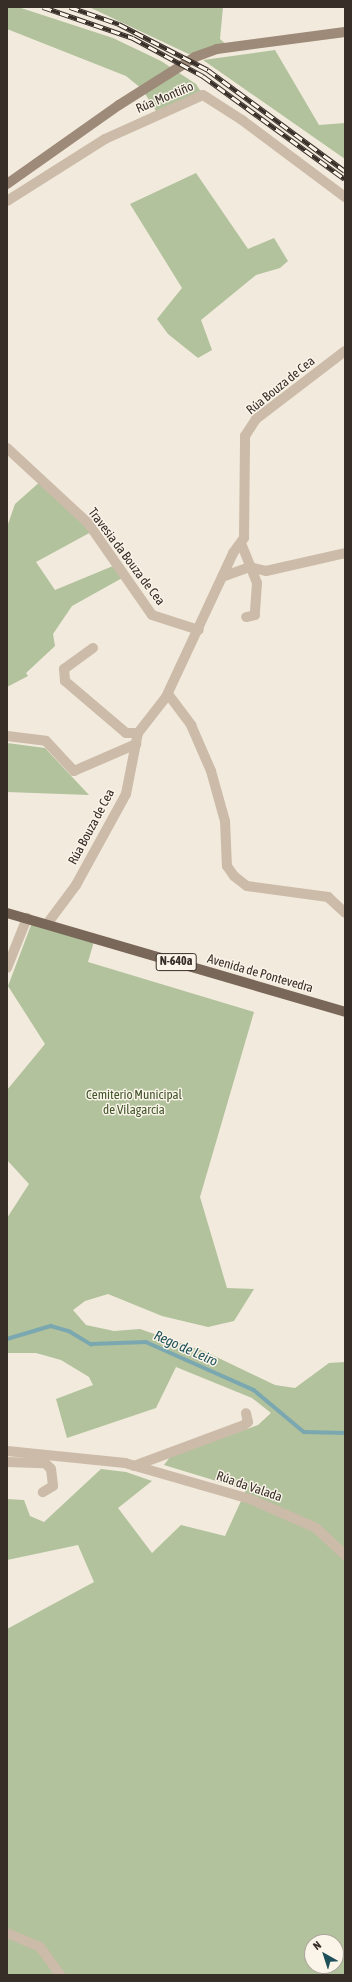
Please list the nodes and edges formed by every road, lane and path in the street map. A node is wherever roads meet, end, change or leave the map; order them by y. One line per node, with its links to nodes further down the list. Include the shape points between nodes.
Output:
1 (345, 32): 2 (main road, via 217,49 195,57 130,97)
2 (7, 184)
3 (345, 197): 4 (street, Rúa Montiño, via 203,95 105,139)
4 (7, 201)
5 (345, 351): 7 (street, Rúa Bouza de Cea, via 256,419 245,436 244,538)
6 (7, 448): 12 (street, Travesia da Bouza de Cea, via 88,523 152,616)
7 (241, 543): 9 (street, Rúa Bouza de Cea); 10 (street, Rúa Bouza de Cea)
8 (345, 553): 9 (street, via 266,571)
9 (249, 567): 10 (street); 11 (street, Rúa Bouza de Cea, via 257,583 255,615)
10 (222, 577): 12 (street, Rúa Bouza de Cea)
11 (246, 617)
12 (199, 630): 14 (street, Rúa Bouza de Cea)
13 (93, 648): 15 (street, via 64,669 65,680 126,733)
14 (168, 694): 15 (street, Rúa Bouza de Cea); 18 (street, via 191,725 211,771 225,821 227,866 234,876 247,886 328,897)
15 (138, 733): 17 (street, Rúa Bouza de Cea)
16 (7, 736): 17 (street, via 46,741 74,771)
17 (136, 744): 21 (street, Rúa Bouza de Cea, via 126,794 76,885)
18 (342, 911)
19 (7, 912): 20 (main road, Avenida de Pontevedra / N-640a)
20 (27, 918): 21 (main road, Avenida de Pontevedra / N-640a); 22 (street)
21 (47, 924): 23 (main road, Avenida de Pontevedra / N-640a)
22 (7, 968)
23 (345, 1012)
24 (246, 1413): 27 (street, via 248,1422 244,1425)
25 (7, 1451): 27 (street, Rúa da Valada, via 63,1454)
26 (7, 1462): 28 (street, via 45,1463 51,1469 53,1486)
27 (134, 1466): 29 (street, Rúa da Valada, via 250,1499 316,1528)
28 (43, 1492)
29 (345, 1555)
30 (7, 1933): 31 (street, via 40,1947)
31 (60, 1975)

